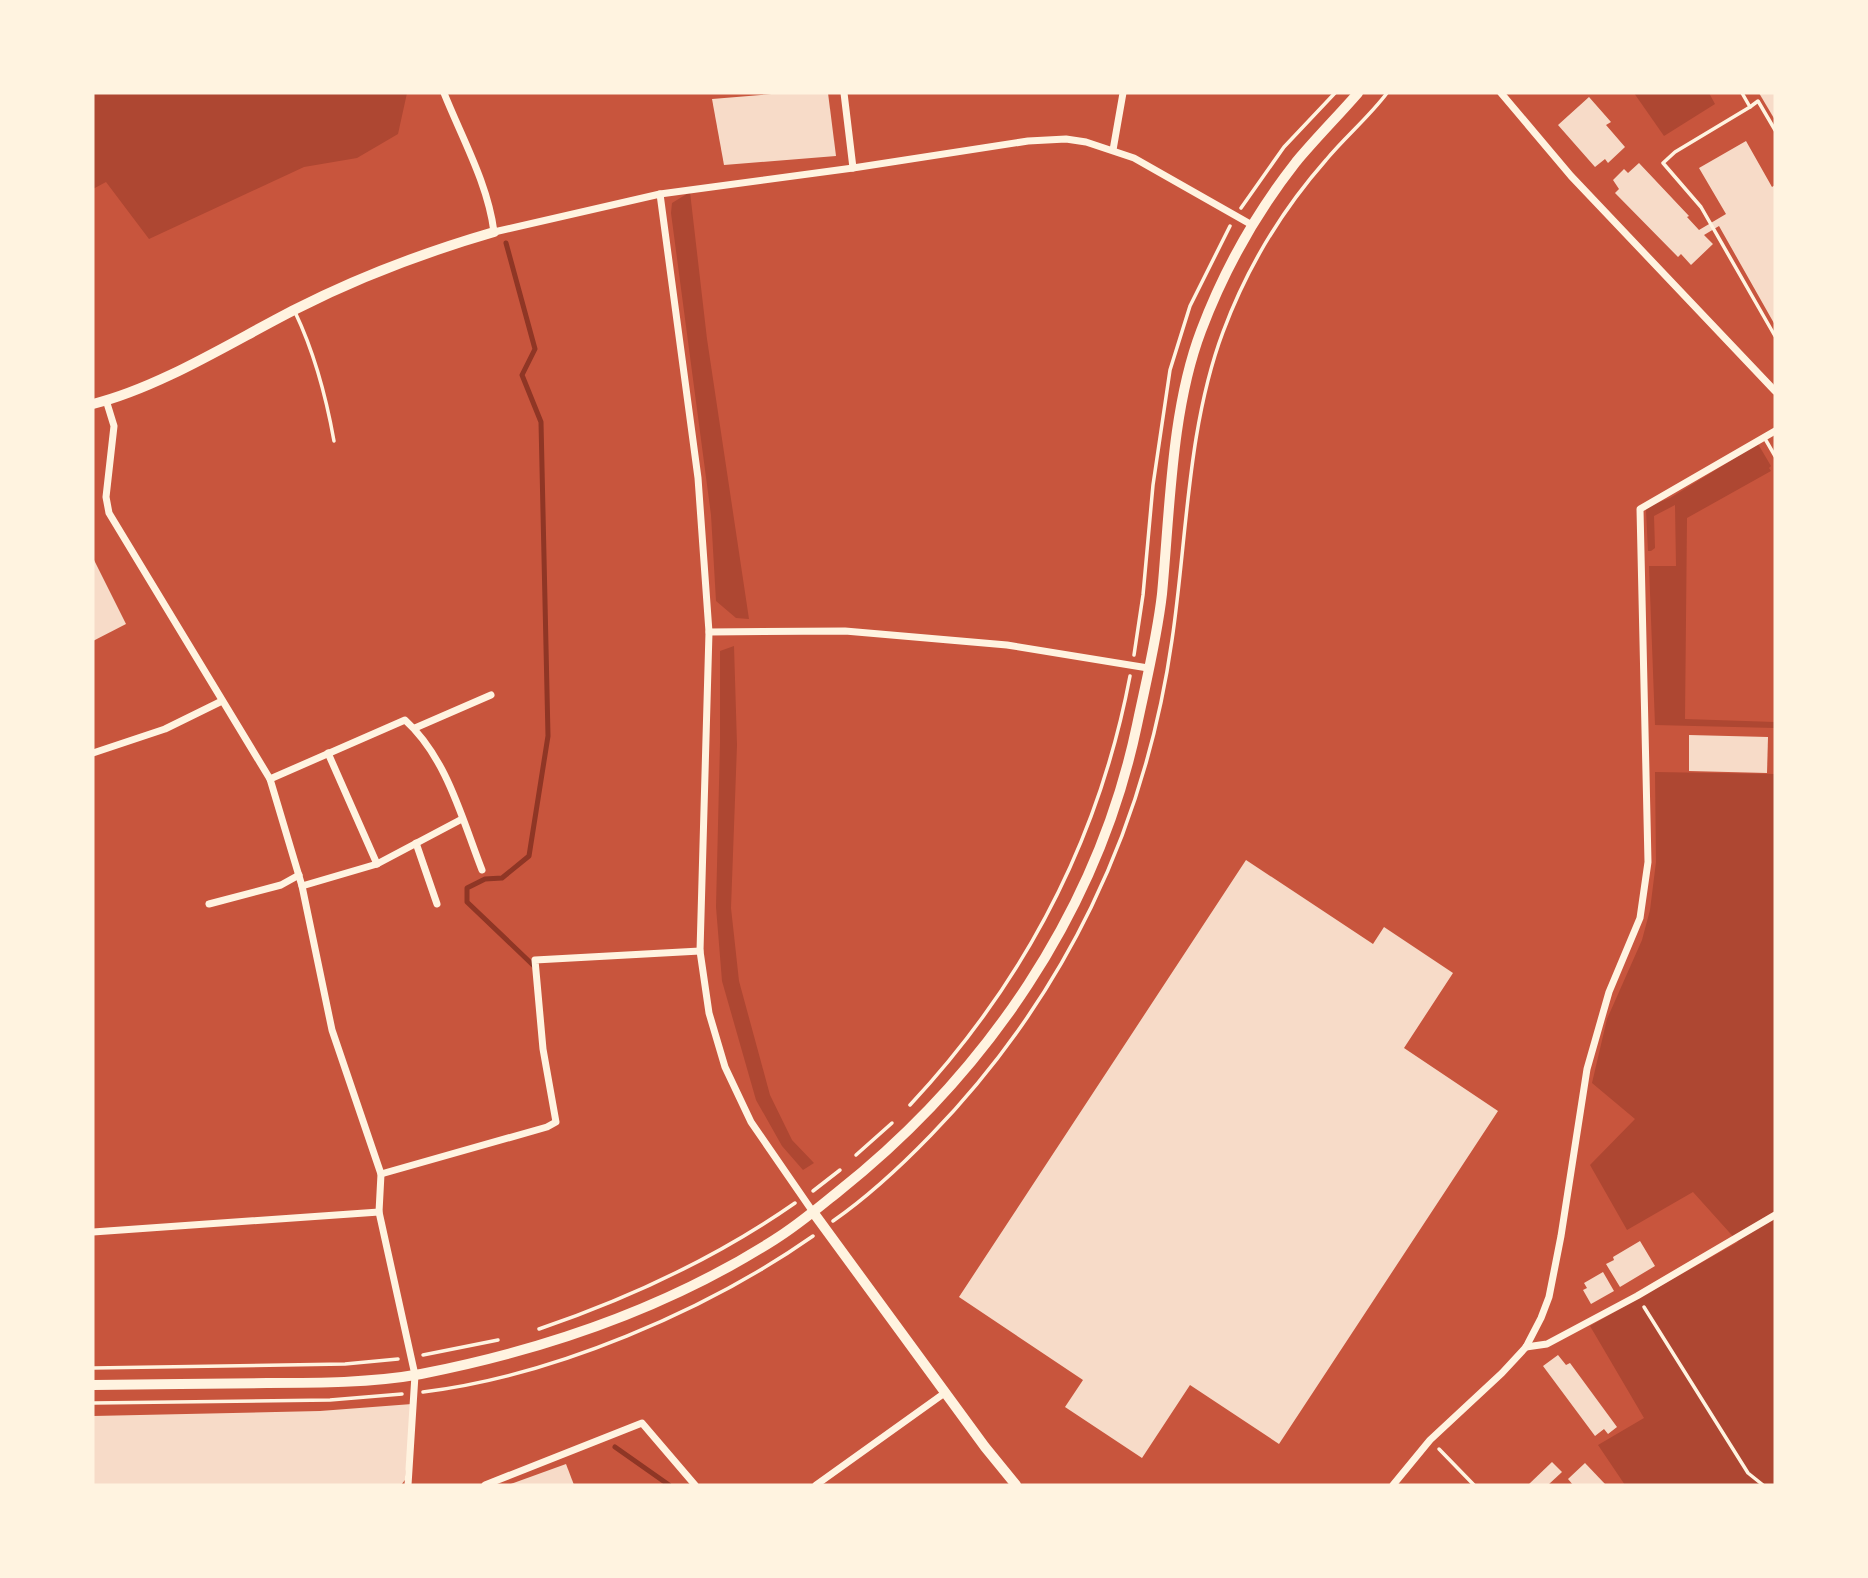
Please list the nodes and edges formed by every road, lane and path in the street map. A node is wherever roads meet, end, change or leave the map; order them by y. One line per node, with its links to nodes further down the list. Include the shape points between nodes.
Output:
1 (444, 93): 16 (street, via 475,167)
2 (844, 93): 12 (street)
3 (1123, 93): 11 (street)
4 (1335, 93): 14 (path, via 1284,147)
5 (1358, 93): 15 (street, via 1298,159)
6 (1387, 93): 53 (path, via 1284,214 1258,256 1223,332 1197,433 1164,696 1134,806 1090,912 1038,1003 985,1076 893,1172)
7 (1502, 93): 19 (street, via 1571,176)
8 (1742, 93): 9 (lane)
9 (1751, 107): 10 (lane, via 1758,101); 18 (lane, via 1663,163 1701,207)
10 (1775, 130)
11 (1113, 150): 12 (street, via 1086,142 1046,139); 14 (street)
12 (853, 168): 13 (street)
13 (660, 194): 16 (street); 26 (street, via 698,478)
14 (1236, 216): 15 (street); 27 (path, via 1190,306 1170,370)
15 (1252, 225): 28 (street, via 1217,293 1189,372 1172,475 1161,602)
16 (494, 232): 17 (street, via 381,270)
17 (294, 310): 20 (street, via 160,379); 24 (lane, via 326,392)
18 (1775, 336)
19 (1775, 391)
20 (106, 400): 21 (street); 30 (street, via 114,426 106,498 109,513)
21 (93, 404)
22 (1775, 431): 23 (street)
23 (1764, 437): 25 (lane); 58 (street, via 1640,509 1648,862 1640,918 1609,992 1587,1069 1549,1297)
24 (334, 441)
25 (1775, 457)
26 (709, 632): 27 (street, via 845,631 1007,645); 43 (street)
27 (1132, 666): 28 (street); 44 (path, via 1121,726 1095,807 1043,923 994,1003)
28 (1148, 668): 51 (street, via 1128,762 1104,840 1029,985 916,1125)
29 (491, 695): 31 (street)
30 (222, 701): 32 (street, via 165,729); 34 (street)
31 (415, 728): 33 (street, via 405,719); 35 (street, via 439,761)
32 (93, 753)
33 (328, 753): 34 (street); 37 (street)
34 (270, 779): 39 (street)
35 (462, 819): 36 (street); 38 (street)
36 (416, 843): 37 (street); 42 (street)
37 (377, 863): 40 (street)
38 (482, 870)
39 (299, 875): 40 (street); 41 (street, via 281,885)
40 (302, 886): 48 (street, via 332,1030)
41 (209, 904)
42 (437, 904)
43 (700, 951): 48 (street, via 536,960 542,1049 556,1122); 49 (street, via 709,1013 725,1067 751,1122)
44 (907, 1109)
45 (898, 1118): 46 (path)
46 (856, 1155)
47 (846, 1165): 49 (path)
48 (381, 1174): 50 (street)
49 (803, 1197): 51 (street); 56 (path, via 734,1242 658,1282)
50 (379, 1212): 54 (street); 59 (street)
51 (813, 1212): 53 (street); 61 (street, via 712,1276 610,1321 496,1357)
52 (1775, 1215): 55 (street)
53 (824, 1228): 63 (street); 64 (path, via 722,1291 624,1336 516,1372)
54 (93, 1232)
55 (1637, 1296): 58 (street, via 1547,1344); 74 (path, via 1748,1474)
56 (529, 1332)
57 (507, 1338): 59 (path)
58 (1526, 1347): 66 (street)
59 (411, 1357): 60 (path, via 345,1364); 61 (street)
60 (93, 1368)
61 (415, 1375): 62 (street, via 302,1383); 64 (street)
62 (93, 1385)
63 (946, 1392): 70 (street); 71 (street)
64 (414, 1393): 65 (path, via 330,1400); 67 (street)
65 (93, 1403)
66 (1430, 1440): 72 (street); 73 (path)
67 (408, 1485)
68 (485, 1485): 69 (street, via 642,1423)
69 (695, 1485)
70 (816, 1485)
71 (1016, 1485)
72 (1393, 1485)
73 (1474, 1485)
74 (1763, 1485)

